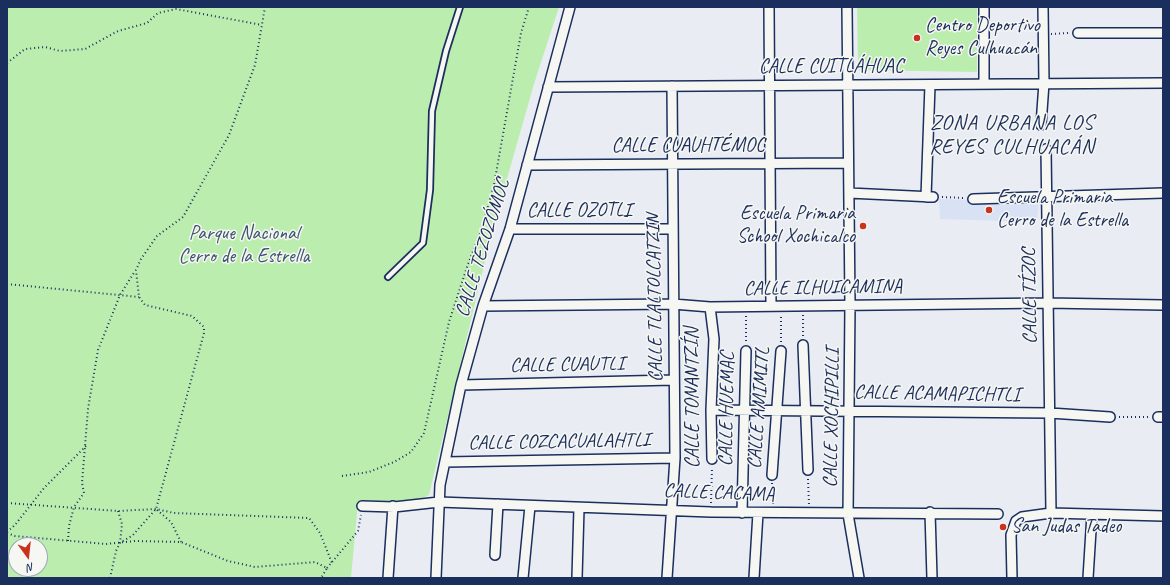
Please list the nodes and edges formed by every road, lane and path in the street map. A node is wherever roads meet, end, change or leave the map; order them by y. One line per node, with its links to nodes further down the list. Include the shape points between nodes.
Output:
1 (264, 7): 9 (path)
2 (460, 7): 36 (lane, via 446,51 432,111 430,190 423,243)
3 (529, 7): 69 (path, via 521,33 494,184 482,228 449,322 424,433 411,452 394,462 369,472)
4 (570, 7): 21 (street, CALLE TEZOZÓMOC)
5 (769, 7): 19 (street)
6 (847, 7): 16 (street, CALLE XOCHIPILLI)
7 (984, 7): 18 (street)
8 (1043, 7): 12 (street)
9 (262, 25): 13 (path, via 176,9 158,13 147,23 118,31 85,50 60,51 45,47 25,49); 35 (path, via 255,65 229,135 183,217 157,236)
10 (1078, 33): 11 (street); 12 (path)
11 (1163, 33)
12 (1043, 34): 14 (street)
13 (7, 63)
14 (1044, 83): 15 (street, CALLE CUITLÁHUAC); 18 (street, CALLE CUITLÁHUAC); 22 (street)
15 (1163, 83)
16 (848, 84): 17 (street, CALLE CUITLÁHUAC); 19 (street, CALLE CUITLÁHUAC); 25 (street, CALLE XOCHIPILLI)
17 (930, 84): 18 (street, CALLE CUITLÁHUAC); 31 (street)
18 (984, 84)
19 (769, 85): 20 (street, CALLE CUITLÁHUAC); 24 (street)
20 (672, 86): 21 (street, CALLE CUITLÁHUAC); 26 (street, CALLE TLALTOLCATZIN)
21 (548, 87): 27 (street, CALLE TEZOZÓMOC)
22 (1041, 125)
23 (1046, 149): 30 (street, CALLE TÍZOC)
24 (771, 163): 25 (street, CALLE CUAUHTÉMOC); 26 (street, CALLE CUAUHTÉMOC); 45 (street)
25 (848, 163): 28 (street, CALLE XOCHIPILLI)
26 (671, 164): 27 (street, CALLE CUAUHTÉMOC); 34 (street, CALLE TLALTOLCATZIN)
27 (527, 166): 33 (street, CALLE TEZOZÓMOC)
28 (848, 193): 31 (street); 47 (street, CALLE XOCHIPILLI)
29 (1163, 193): 30 (street)
30 (1047, 195): 32 (street); 40 (street, CALLE TÍZOC)
31 (930, 197): 32 (path)
32 (973, 199)
33 (510, 229): 34 (street, CALLE OZOTLI); 44 (street, CALLE TEZOZÓMOC)
34 (672, 229): 41 (street, CALLE TLALTOLCATZIN)
35 (136, 270): 38 (path); 39 (path)
36 (388, 277)
37 (7, 284): 38 (path)
38 (120, 295): 39 (path); 63 (path, via 98,350 88,409)
39 (139, 297): 79 (path, via 145,306 192,316 204,327)
40 (1047, 303): 43 (street, CALLE ILHUICAMINA); 47 (street, CALLE ILHUICAMINA); 60 (street, CALLE TÍZOC)
41 (672, 304): 44 (street, CALLE ILHUICAMINA); 48 (street, CALLE ILHUICAMINA); 53 (street, CALLE TLALTOLCATZIN)
42 (782, 305): 45 (street, CALLE ILHUICAMINA); 46 (street, CALLE ILHUICAMINA); 52 (path, CALLE AMIMITL)
43 (1163, 305)
44 (483, 306): 54 (street, CALLE TEZOZÓMOC)
45 (771, 306): 49 (street, CALLE ILHUICAMINA)
46 (802, 306): 47 (street, CALLE ILHUICAMINA); 50 (path)
47 (850, 306): 56 (street, CALLE XOCHIPILLI)
48 (710, 307): 49 (street, CALLE ILHUICAMINA); 55 (street, CALLE TONANTZÍN, via 714,340)
49 (746, 307): 51 (path, CALLE HUEMAC)
50 (803, 345): 59 (street)
51 (746, 350): 57 (street, CALLE HUEMAC)
52 (781, 351): 58 (street, CALLE AMIMITL)
53 (673, 380): 54 (street, CALLE CUAUTLI); 64 (street, CALLE TLALTOLCATZIN)
54 (461, 385): 66 (street, CALLE TEZOZÓMOC)
55 (711, 410): 57 (street, CALLE ACAMAPICHTLI); 65 (street, CALLE TONANTZÍN)
56 (851, 410): 59 (street, CALLE ACAMAPICHTLI); 60 (street, CALLE ACAMAPICHTLI); 89 (street, CALLE XOCHIPILLI)
57 (745, 411): 58 (street, CALLE ACAMAPICHTLI); 84 (street, CALLE HUEMAC)
58 (776, 411): 59 (street, CALLE ACAMAPICHTLI); 68 (street, CALLE AMIMITL)
59 (806, 411): 67 (street)
60 (1050, 413): 61 (street, CALLE ACAMAPICHTLI); 87 (street, CALLE TÍZOC)
61 (1110, 417): 62 (path)
62 (1160, 417)
63 (86, 446): 73 (path, via 44,488); 77 (path, via 82,483 84,493)
64 (675, 458): 66 (street, CALLE COZCACUALAHTLI); 80 (street, CALLE TLALTOLCATZIN)
65 (712, 459): 82 (path, CALLE TONANTZÍN)
66 (445, 462): 70 (street, CALLE TEZOZÓMOC)
67 (808, 470): 88 (path)
68 (772, 475): 86 (path, CALLE AMIMITL)
69 (342, 476)
70 (439, 502): 72 (street, CALLE CACAMA); 75 (street, CALLE CACAMA); 103 (street, CALLE TEZOZÓMOC)
71 (7, 503): 73 (path)
72 (498, 504): 76 (street, CALLE CACAMA); 97 (street)
73 (31, 505): 77 (path); 93 (path)
74 (362, 506): 75 (street, CALLE CACAMA); 98 (path, via 358,531)
75 (393, 506): 102 (street)
76 (530, 506): 78 (street, CALLE CACAMA); 104 (street)
77 (74, 507): 81 (path); 94 (path)
78 (579, 508): 80 (street, CALLE CACAMA); 105 (street)
79 (156, 509): 81 (path); 95 (path, via 133,535); 96 (path, via 171,522); 98 (path, via 174,513 309,518 320,533)
80 (672, 510): 82 (street, CALLE CACAMA); 106 (street, CALLE TLALTOLCATZIN)
81 (118, 511): 95 (path, via 122,524)
82 (711, 512): 84 (street, CALLE CACAMA)
83 (930, 512): 89 (street, CALLE CACAMA); 90 (street, CALLE CACAMA); 109 (street)
84 (742, 513): 85 (street, CALLE CACAMA)
85 (758, 513): 86 (street, CALLE CACAMA); 107 (street)
86 (774, 513): 88 (street, CALLE CACAMA)
87 (1051, 513): 91 (street); 110 (street, via 1022,517 1013,525)
88 (810, 514): 89 (street, CALLE CACAMA)
89 (848, 514): 108 (street, CALLE XOCHIPILLI)
90 (998, 514)
91 (1092, 514): 92 (street); 111 (street)
92 (1163, 516)
93 (7, 532): 94 (path, via 16,536)
94 (68, 541): 95 (path, via 106,544)
95 (120, 542): 96 (path); 100 (path)
96 (181, 542): 99 (path, via 228,561 254,567 315,562)
97 (495, 555)
98 (332, 563): 99 (path)
99 (327, 568): 101 (path)
100 (110, 578)
101 (322, 578)
102 (388, 578)
103 (436, 578)
104 (523, 578)
105 (577, 578)
106 (667, 578)
107 (754, 578)
108 (859, 578)
109 (932, 578)
110 (1012, 578)
111 (1088, 578)

